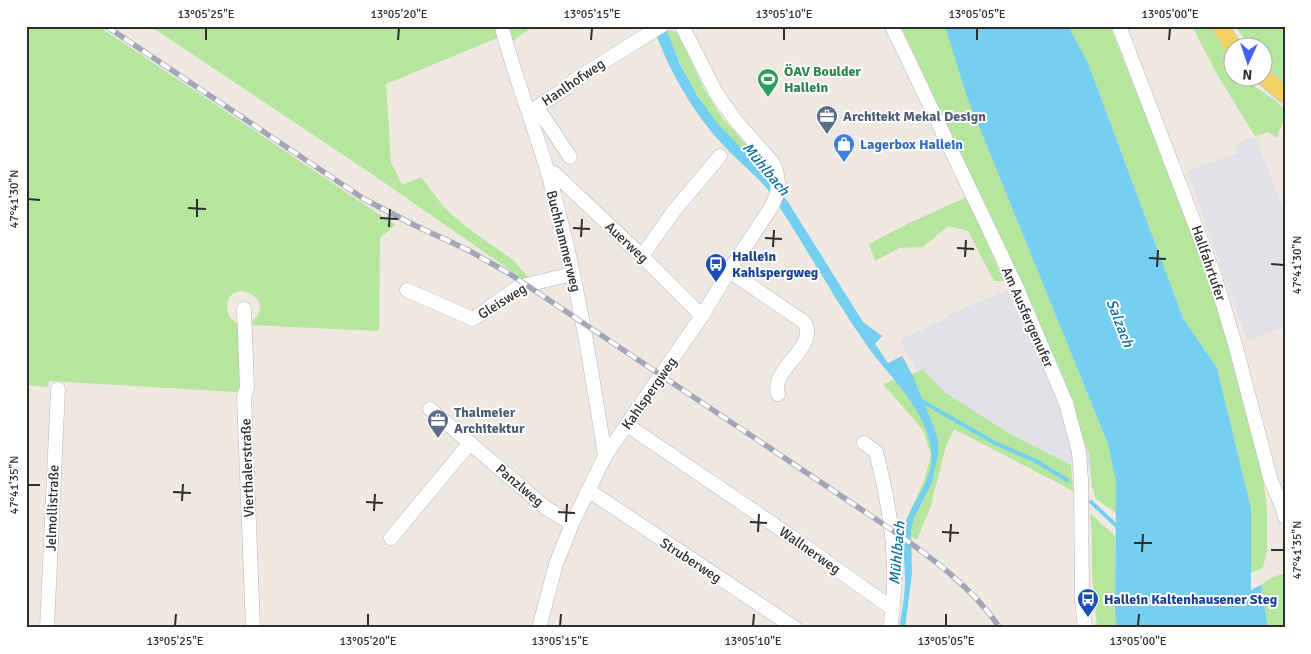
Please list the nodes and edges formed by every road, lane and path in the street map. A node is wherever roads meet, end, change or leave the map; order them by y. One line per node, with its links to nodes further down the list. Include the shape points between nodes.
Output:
1 (682, 26): 16 (street, Kahlspergweg, via 716,93 776,170 777,194)
2 (892, 26): 38 (street, Am Ausfergenufer, via 1016,286 1066,403 1078,452 1081,481)
3 (1119, 26): 29 (street, Hallfahrtufer, via 1214,274 1271,481)
4 (1220, 26): 7 (main road)
5 (656, 29): 10 (street, Hanlhofweg, via 537,107)
6 (502, 32): 11 (street, Buchhammerweg)
7 (1228, 38)
8 (1274, 86): 9 (main road)
9 (1285, 95)
10 (557, 138): 11 (street); 13 (street, Hanlhofweg)
11 (539, 148): 14 (street, Buchhammerweg)
12 (720, 156): 15 (street, via 673,212)
13 (570, 158)
14 (548, 174): 15 (street, Auerweg, via 554,173); 17 (street, Buchhammerweg)
15 (642, 256): 20 (street, Auerweg)
16 (729, 271): 20 (street, Kahlspergweg); 22 (street, via 804,322 808,328 807,338 779,379)
17 (572, 274): 18 (street, Gleisweg, via 517,288 473,319); 27 (street, Buchhammerweg, via 584,323)
18 (407, 290)
19 (244, 309): 34 (street, Vierthalerstraße)
20 (702, 316): 24 (street, Kahlspergweg)
21 (58, 389): 33 (street, Jelmollistraße)
22 (778, 394)
23 (430, 409): 25 (street, Panzlweg)
24 (627, 425): 27 (street, Kahlspergweg); 32 (street, Wallnerweg)
25 (470, 443): 30 (street, Panzlweg, via 546,508); 31 (street)
26 (864, 443): 32 (street, via 876,452 891,523 895,580)
27 (605, 456): 28 (street, Kahlspergweg)
28 (588, 490): 30 (street, Kahlspergweg); 36 (street, Struberweg)
29 (1284, 509)
30 (572, 524): 35 (street, Kahlspergweg, via 556,564)
31 (391, 538)
32 (893, 608): 37 (street)
33 (47, 628)
34 (253, 628)
35 (539, 628)
36 (795, 628)
37 (890, 628)
38 (1085, 628)

